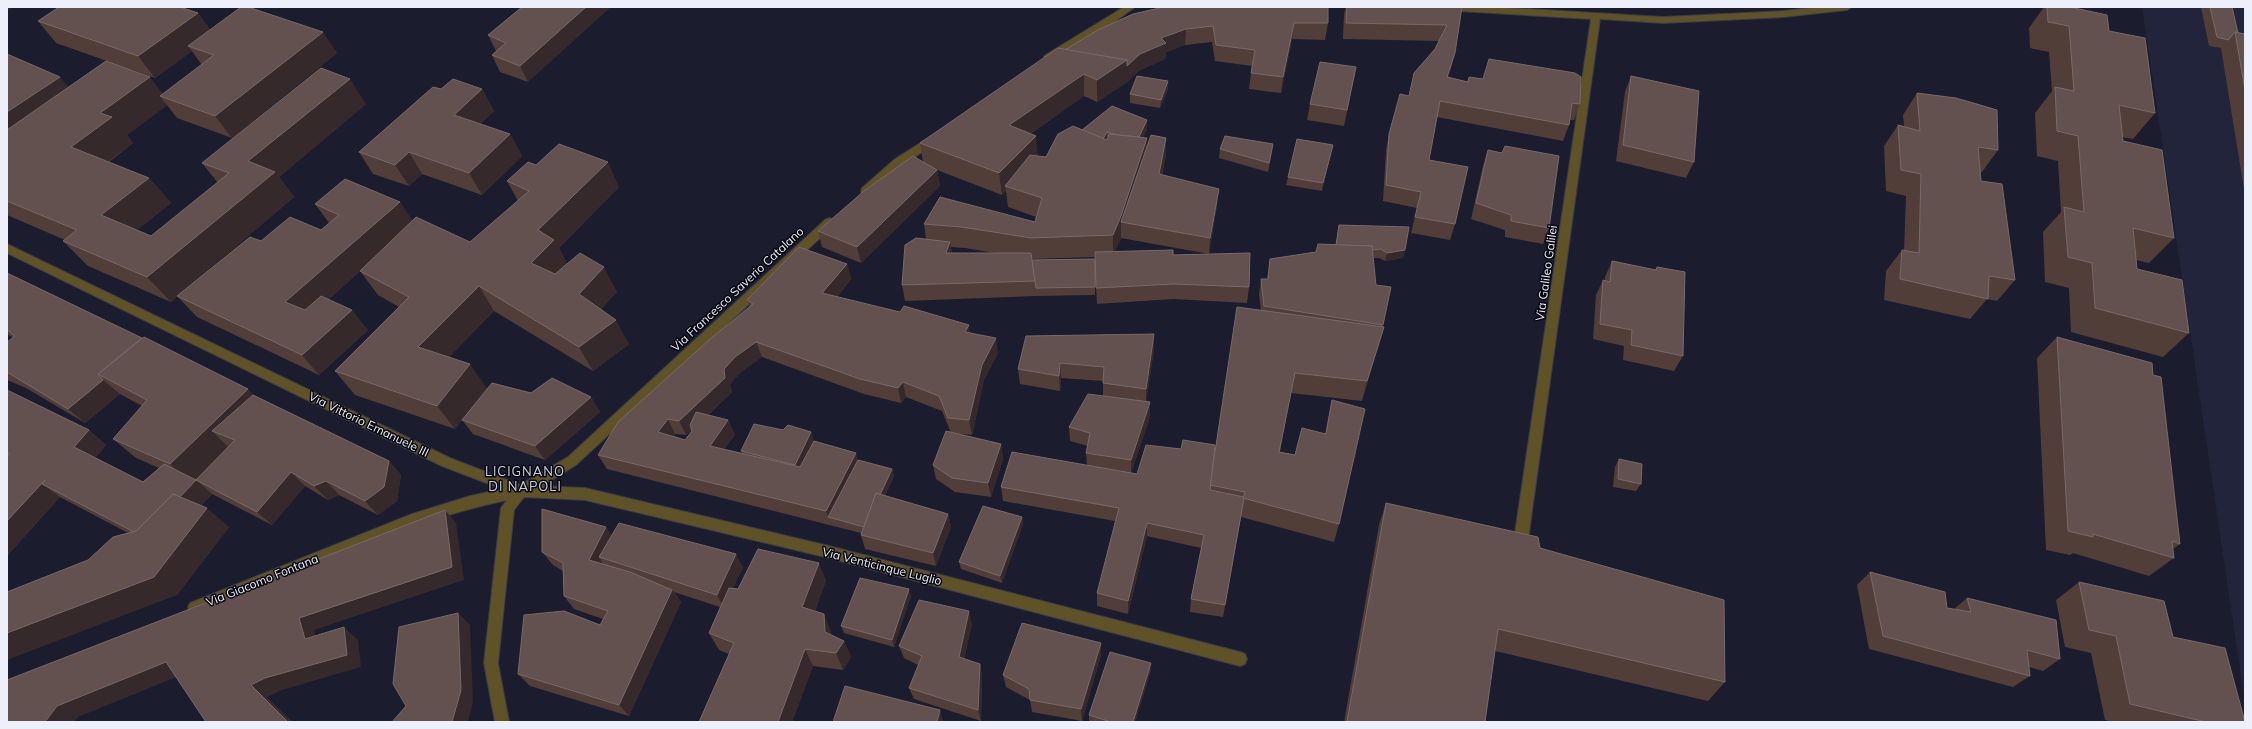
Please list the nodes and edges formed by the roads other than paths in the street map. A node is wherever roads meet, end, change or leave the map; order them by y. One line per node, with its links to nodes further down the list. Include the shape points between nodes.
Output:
1 (1130, 7): 6 (street)
2 (1442, 7): 5 (street)
3 (1847, 7): 5 (street, via 1783,14 1663,20)
4 (1137, 14): 6 (street)
5 (1596, 16): 13 (street, Via Galileo Galilei)
6 (1116, 18): 7 (street, via 1068,43)
7 (1036, 66)
8 (941, 134): 9 (street, via 900,162)
9 (857, 198)
10 (839, 214): 12 (street, Via Francesco Saverio Catalano, via 572,461)
11 (7, 248): 12 (street, Via Vittorio Emanuele III, via 446,462)
12 (521, 491): 14 (street, Via Giacomo Fontana, via 470,502 417,518); 15 (street, Via Venticinque Luglio, via 585,494 825,551); 16 (street, via 508,508 491,663)
13 (1522, 533)
14 (183, 612)
15 (1240, 659)
16 (502, 722)

